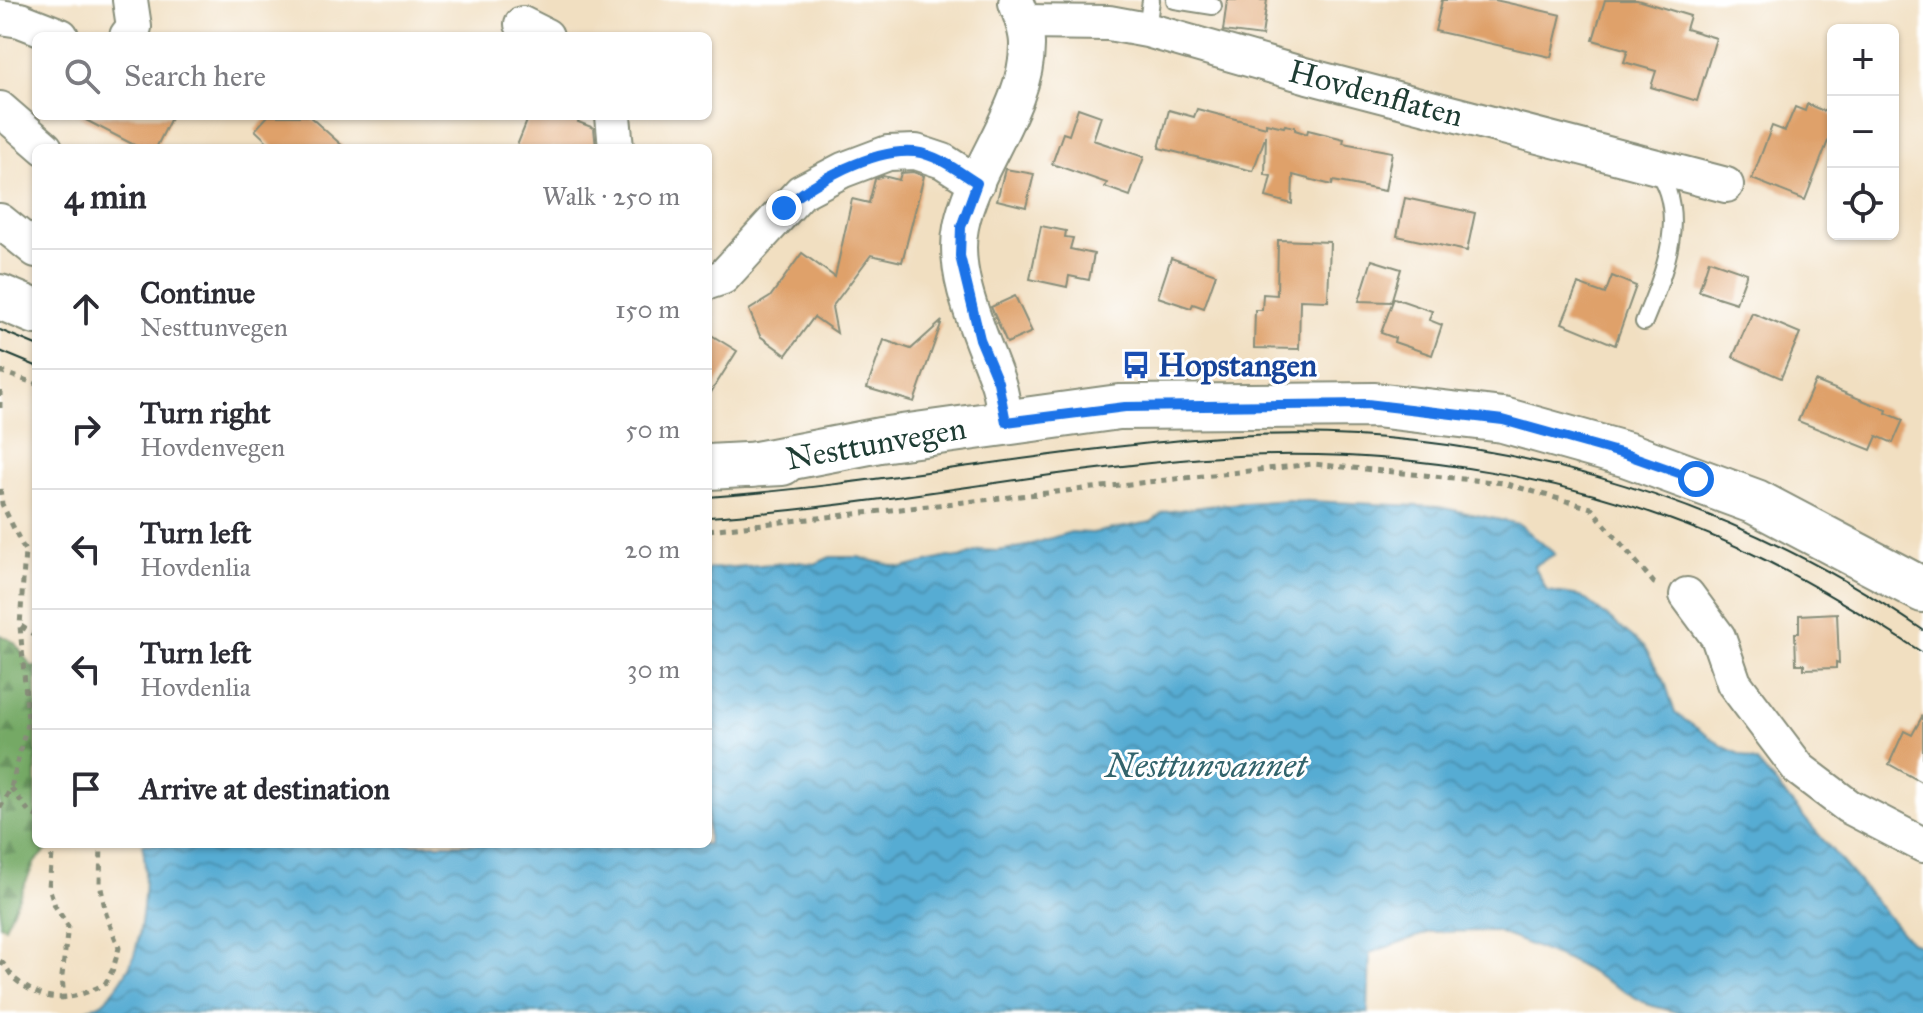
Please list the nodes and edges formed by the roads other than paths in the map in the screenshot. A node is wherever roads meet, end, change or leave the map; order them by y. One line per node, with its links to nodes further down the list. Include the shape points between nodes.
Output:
1 (130, 0): 8 (street)
2 (1175, 0): 3 (lane)
3 (1213, 6)
4 (1019, 11): 5 (street, Hovdenflaten, via 1109,23); 14 (street, via 1027,45 1016,97)
5 (1149, 15): 13 (street, Hovdenflaten, via 1308,76)
6 (0, 17): 7 (street)
7 (51, 32)
8 (130, 32)
9 (0, 109): 11 (street)
10 (613, 120): 12 (street)
11 (40, 144)
12 (616, 144)
13 (1654, 166): 15 (street, Hovdenflaten); 21 (lane, via 1669,198 1672,237)
14 (977, 183): 18 (street, via 943,161 916,152 888,153 801,192 723,277); 23 (street, via 961,227 960,256)
15 (1726, 185)
16 (0, 221): 17 (street)
17 (32, 247)
18 (712, 281)
19 (0, 297): 20 (main road)
20 (32, 310)
21 (1644, 322)
22 (1288, 405): 23 (main road, Nesttunvegen, via 1125,407); 24 (main road, Nesttunvegen, via 882,457); 26 (main road, Nesttunvegen, via 1367,404 1503,420 1628,455 1756,502)
23 (1006, 422): 24 (main road, Nesttunvegen)
24 (751, 465): 25 (main road, Nesttunvegen)
25 (712, 467)
26 (1923, 590)
27 (1687, 595): 28 (street, via 1718,637 1734,683 1799,769 1848,806)
28 (1923, 845)

